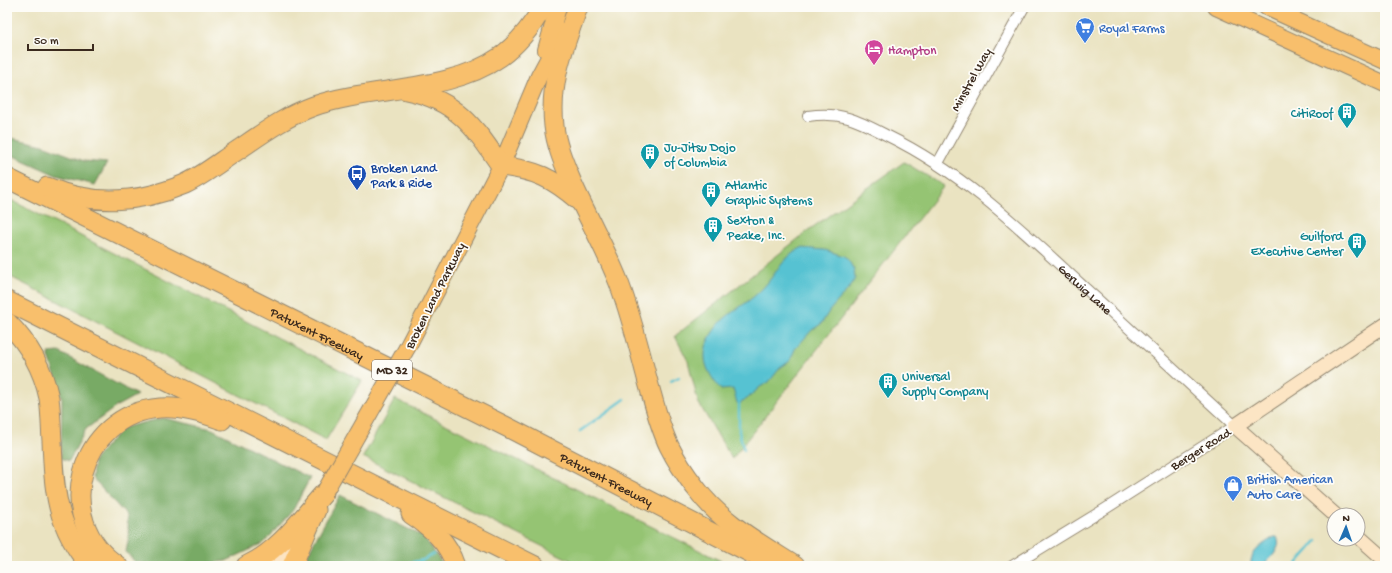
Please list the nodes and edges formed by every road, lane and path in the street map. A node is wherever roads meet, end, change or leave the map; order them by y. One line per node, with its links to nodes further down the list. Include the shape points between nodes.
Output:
1 (543, 7): 10 (highway, via 530,27 500,57 458,76)
2 (558, 7): 8 (main road, Broken Land Parkway)
3 (577, 7): 8 (main road, Broken Land Parkway); 16 (highway, via 558,66 553,104 554,127 559,148)
4 (1024, 7): 12 (street, Minstrel Way)
5 (1216, 7): 9 (main road)
6 (1266, 7): 7 (main road)
7 (1385, 61)
8 (539, 76): 13 (main road, Broken Land Parkway)
9 (1385, 84)
10 (399, 89): 13 (highway, via 429,96 457,111 471,125); 14 (highway, via 333,101 298,113 259,134 186,183 151,196 126,200 87,199 54,190)
11 (808, 116): 12 (street, Gerwig Lane, via 839,115 852,119 912,147)
12 (938, 163): 20 (street, Gerwig Lane, via 985,198)
13 (501, 166): 16 (highway, via 526,170 549,178); 23 (main road, Broken Land Parkway, bridge, via 408,346)
14 (7, 170)
15 (7, 178): 34 (highway, Patuxent Freeway / MD 32, via 509,428)
16 (581, 203): 35 (highway, via 619,282 661,425 680,465 704,498 722,517)
17 (7, 301): 21 (highway)
18 (7, 322): 27 (highway, via 29,348 42,377 49,399 57,502 70,538)
19 (1385, 325): 20 (street, Berger Road)
20 (1235, 426): 24 (street, Gerwig Lane); 36 (street, Berger Road)
21 (300, 448): 22 (highway); 28 (highway, via 204,414 174,408 146,410 119,422 91,451 82,473 80,497 84,520 93,540)
22 (352, 474): 32 (highway, via 432,529 450,551); 33 (highway)
23 (324, 492): 29 (highway, via 279,545); 30 (street, Broken Land Parkway); 31 (highway)
24 (1326, 507)
25 (1366, 543): 26 (street)
26 (1385, 560)
27 (90, 566)
28 (118, 566)
29 (246, 566)
30 (275, 566)
31 (292, 566)
32 (456, 566)
33 (535, 566)
34 (776, 566)
35 (795, 566)
36 (1012, 566)

